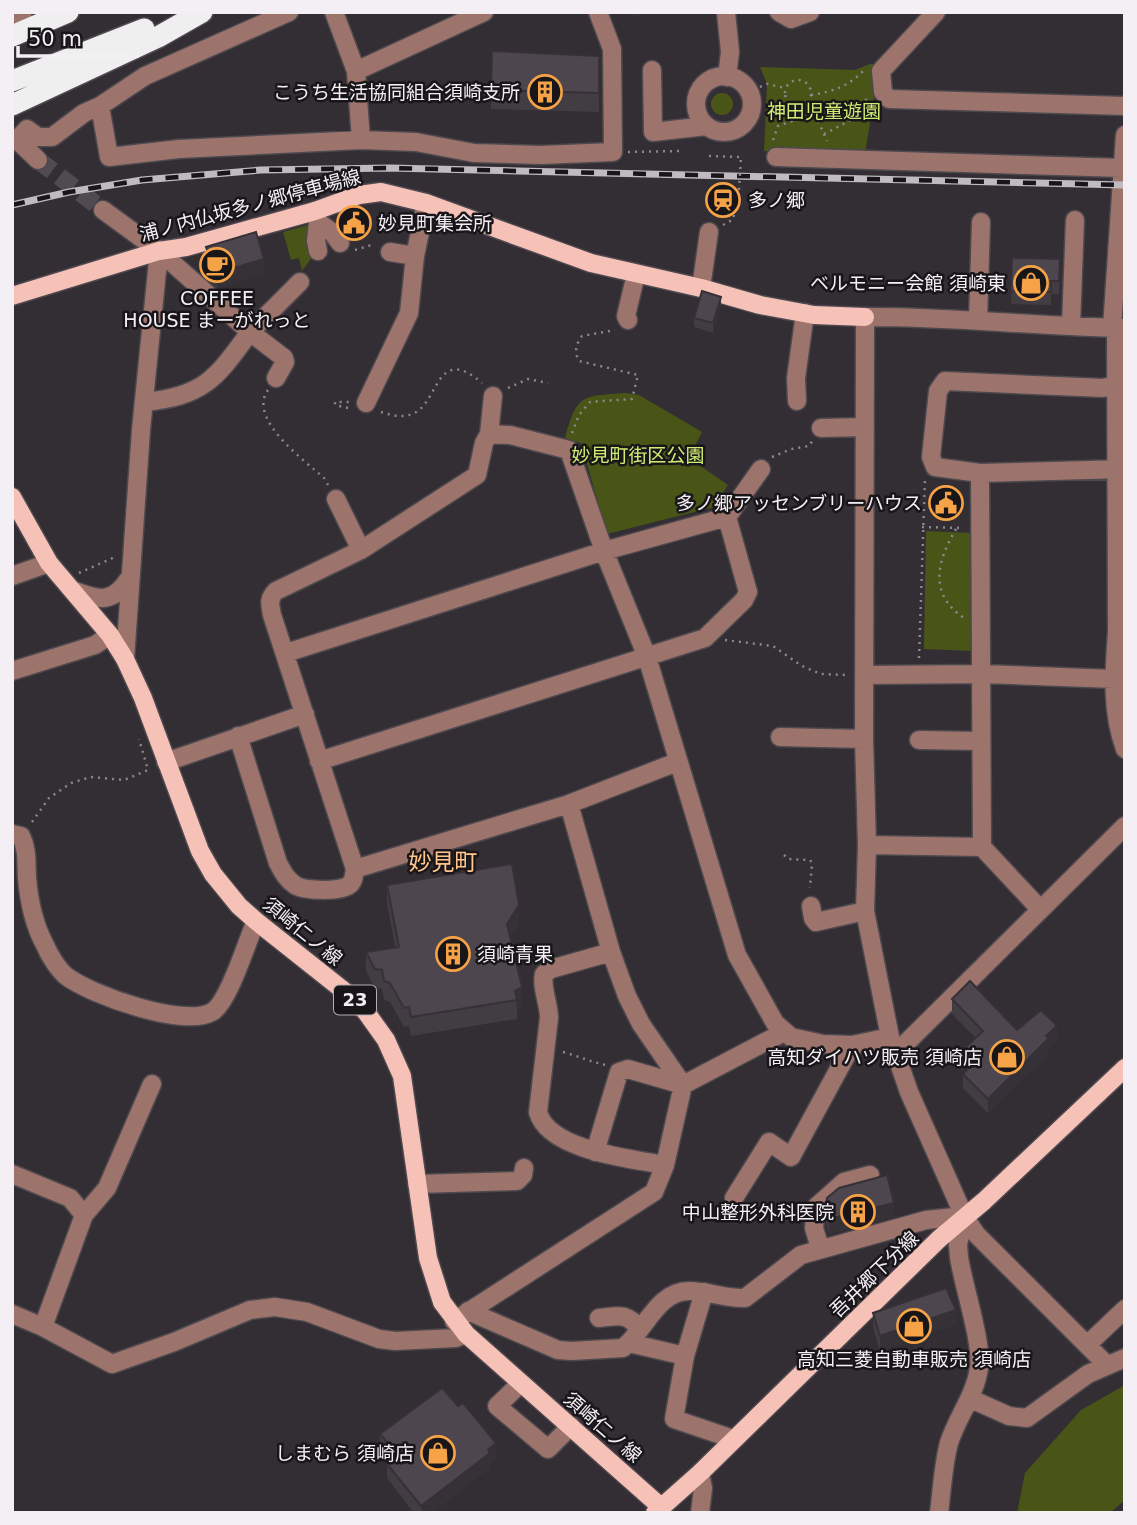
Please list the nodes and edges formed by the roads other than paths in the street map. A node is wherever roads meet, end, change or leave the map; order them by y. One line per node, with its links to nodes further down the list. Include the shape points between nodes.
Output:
1 (68, 12): 12 (highway)
2 (188, 12): 16 (highway)
3 (202, 12): 17 (highway)
4 (289, 12): 18 (street, via 145,76)
5 (334, 12): 14 (street)
6 (484, 12): 14 (street)
7 (598, 12): 23 (street, via 612,49 613,152 474,153 416,142)
8 (726, 12): 15 (street)
9 (779, 12): 10 (street, via 791,19)
10 (810, 12)
11 (936, 12): 19 (street, via 881,71 883,92 889,99)
12 (20, 26)
13 (652, 70): 20 (street, via 653,132)
14 (356, 71): 23 (street)
15 (727, 76): 20 (street, via 710,80 698,94 697,111); 20 (street, via 750,92 752,110 742,126 724,132)
16 (12, 81)
17 (12, 105)
18 (100, 106): 22 (street, via 52,137 38,137 27,129); 23 (street, via 109,157)
19 (1125, 106)
20 (706, 126)
21 (1125, 135): 26 (street)
22 (15, 139): 25 (street)
23 (361, 140)
24 (773, 154): 26 (street)
25 (38, 160)
26 (1122, 168): 37 (street)
27 (426, 203): 29 (main road, 浦ノ内仏坂多ノ郷停車場線, via 381,192 359,195); 38 (street); 39 (main road, 浦ノ内仏坂多ノ郷停車場線, via 591,263)
28 (103, 210): 34 (street)
29 (316, 216): 33 (street); 34 (main road, 浦ノ内仏坂多ノ郷停車場線); 35 (street)
30 (1075, 220): 47 (street)
31 (981, 222): 46 (street)
32 (709, 232): 41 (street)
33 (340, 243)
34 (159, 251): 42 (main road, 浦ノ内仏坂多ノ郷停車場線); 49 (street); 54 (street)
35 (318, 251)
36 (390, 252): 38 (street)
37 (1120, 254): 48 (street)
38 (415, 256): 55 (street, via 409,313)
39 (636, 274): 41 (main road, 浦ノ内仏坂多ノ郷停車場線); 45 (street)
40 (300, 282): 49 (street)
41 (701, 288): 43 (main road, 浦ノ内仏坂多ノ郷停車場線, via 760,306)
42 (12, 296)
43 (805, 313): 44 (main road, 浦ノ内仏坂多ノ郷停車場線); 53 (street)
44 (865, 317): 46 (street); 56 (street)
45 (628, 320)
46 (978, 321): 47 (street)
47 (1071, 326): 48 (street)
48 (1118, 328): 51 (street)
49 (250, 332): 50 (street, via 284,358); 54 (street, via 218,374 200,389)
50 (275, 379)
51 (1116, 384): 60 (street); 61 (street, via 1103,388 945,381 938,391 931,457 935,467)
52 (493, 397): 58 (street)
53 (797, 401)
54 (144, 402): 69 (street)
55 (366, 402)
56 (865, 427): 57 (street); 78 (street)
57 (821, 428)
58 (489, 433): 65 (street, via 477,475); 66 (street, via 569,450)
59 (761, 469): 64 (street)
60 (1120, 469): 61 (street); 71 (street)
61 (980, 473): 77 (street)
62 (12, 497): 67 (main road, 須崎仁ノ線 / 23)
63 (336, 499): 65 (street)
64 (727, 517): 66 (street); 74 (street, via 748,592 744,600 705,639)
65 (360, 550): 73 (street, via 271,596 272,615)
66 (604, 551): 73 (street); 74 (street)
67 (50, 562): 68 (street); 70 (main road, 須崎仁ノ線 / 23)
68 (12, 576)
69 (130, 577): 70 (street, via 121,590 106,598 95,599); 75 (street)
70 (73, 583): 72 (main road, 須崎仁ノ線 / 23)
71 (1120, 597): 79 (street)
72 (110, 635): 75 (main road, 須崎仁ノ線 / 23); 76 (street, via 95,645)
73 (286, 653): 80 (street)
74 (647, 657): 87 (street); 89 (street)
75 (125, 659): 88 (main road, 須崎仁ノ線 / 23)
76 (13, 669)
77 (982, 674): 78 (street); 79 (street); 85 (street)
78 (866, 675): 83 (street)
79 (1114, 679): 86 (street, via 1115,711)
80 (305, 714): 81 (street); 87 (street)
81 (238, 736): 88 (street); 95 (street, via 286,877 309,890 341,888 349,886)
82 (780, 737): 83 (street)
83 (864, 739): 93 (street)
84 (919, 740): 85 (street)
85 (981, 741): 94 (street)
86 (1125, 749)
87 (318, 761): 95 (street)
88 (166, 762): 99 (main road, 須崎仁ノ線 / 23, via 213,874)
89 (677, 762): 90 (street); 101 (street, via 737,955)
90 (569, 804): 95 (street); 100 (street)
91 (1125, 826): 97 (street)
92 (17, 835): 99 (street, via 25,844 29,893 45,946 64,974 123,1003 198,1017 214,1011 233,979)
93 (867, 845): 94 (street); 98 (street)
94 (982, 847): 97 (street)
95 (355, 869)
96 (811, 905): 98 (street, via 816,922)
97 (1040, 909): 103 (street)
98 (865, 911): 103 (street)
99 (256, 921): 112 (main road, 須崎仁ノ線 / 23, via 353,998 386,1040 402,1076)
100 (611, 952): 106 (street, via 641,1024); 107 (street, via 551,969 542,982 549,1004 538,1112 541,1122)
101 (784, 1032): 102 (street, via 822,1044); 106 (street)
102 (852, 1045): 103 (street); 113 (street, via 791,1157 769,1142)
103 (893, 1045): 115 (street)
104 (1125, 1068): 115 (main road, 吾井郷下分線)
105 (152, 1084): 114 (street, via 107,1188)
106 (683, 1085): 107 (street, via 628,1069 619,1072); 108 (street)
107 (595, 1152): 108 (street)
108 (665, 1165): 121 (street, via 648,1198)
109 (524, 1168): 112 (street, via 517,1181)
110 (12, 1174): 114 (street, via 70,1198)
111 (870, 1175): 116 (street, via 844,1182 816,1207 814,1228)
112 (417, 1184): 121 (main road, 須崎仁ノ線 / 23, via 433,1277 442,1302)
113 (734, 1198)
114 (84, 1215): 122 (street)
115 (964, 1216): 116 (street, via 926,1220); 124 (street, via 976,1234); 129 (street, via 958,1245 979,1350); 131 (main road, 吾井郷下分線)
116 (821, 1248): 117 (street, via 801,1255 745,1297)
117 (704, 1292): 123 (street, via 679,1292 670,1297); 125 (street)
118 (1125, 1309): 124 (street)
119 (12, 1314): 122 (street)
120 (598, 1318): 123 (street, via 632,1318)
121 (463, 1322): 122 (street, via 456,1338 395,1341 307,1312 275,1307 250,1310 112,1364); 123 (street, via 558,1350 623,1348); 128 (main road, 須崎仁ノ線 / 23)
122 (43, 1327)
123 (634, 1335): 125 (street)
124 (1087, 1345): 127 (street)
125 (685, 1356): 131 (street, via 674,1419)
126 (1125, 1358): 127 (street)
127 (1107, 1365): 129 (street, via 1027,1418 1009,1416)
128 (520, 1384): 130 (main road, 須崎仁ノ線 / 23); 130 (street, via 497,1406 548,1448)
129 (971, 1399): 135 (street, via 948,1446)
130 (571, 1426): 133 (main road, 須崎仁ノ線 / 23)
131 (733, 1439): 132 (main road, 吾井郷下分線)
132 (700, 1473): 133 (main road, 吾井郷下分線); 134 (street)
133 (658, 1510)
134 (700, 1513)
135 (939, 1513)

